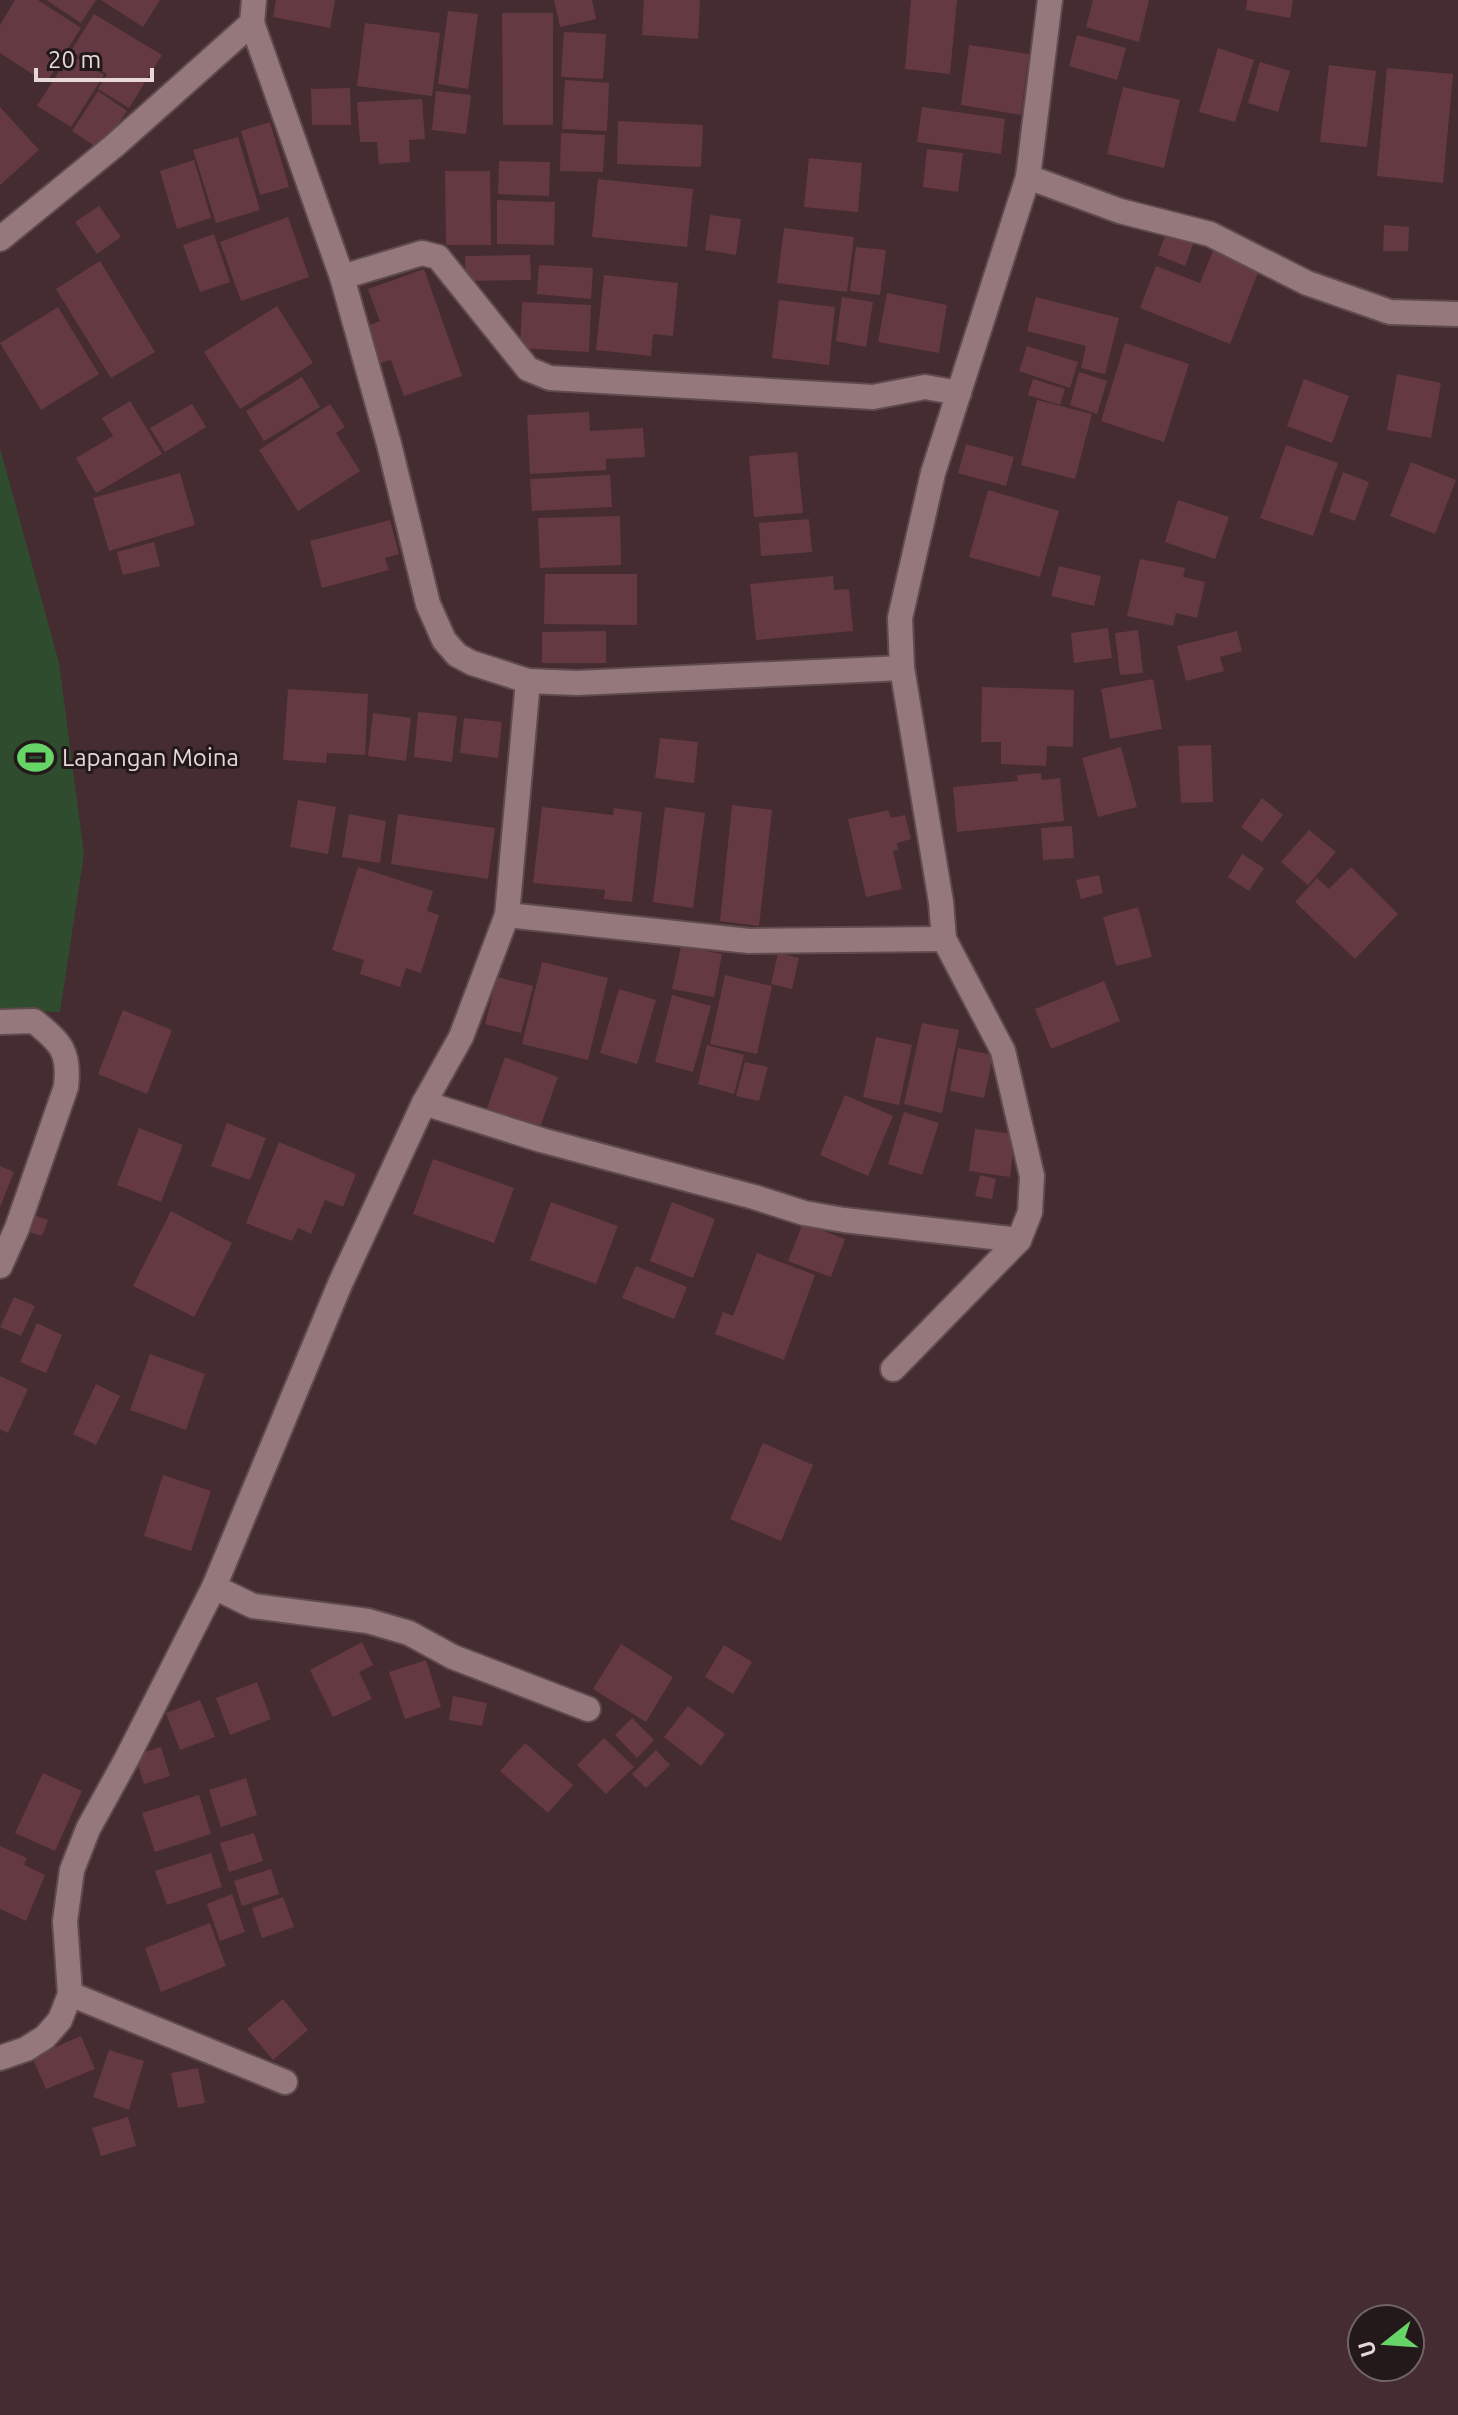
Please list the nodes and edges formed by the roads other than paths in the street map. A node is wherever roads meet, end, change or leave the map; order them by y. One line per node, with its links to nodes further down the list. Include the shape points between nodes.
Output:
1 (1050, 0): 3 (street)
2 (253, 11): 4 (street, via 114,146); 5 (street)
3 (1028, 177): 6 (street, via 1120,211 1210,234 1307,283 1390,312); 7 (street)
4 (0, 239)
5 (342, 277): 7 (street, via 422,253 438,257 528,369 550,378 873,397 925,387); 9 (street, via 428,604 444,640 472,663)
6 (1458, 314)
7 (959, 393): 8 (street, via 910,568 900,618)
8 (902, 668): 9 (street); 11 (street)
9 (528, 681): 10 (street)
10 (507, 915): 11 (street, via 749,941); 13 (street, via 461,1037)
11 (944, 939): 14 (street, via 1003,1051 1032,1176 1030,1212)
12 (0, 1022): 15 (street, via 34,1021 59,1041 68,1069)
13 (424, 1103): 14 (street, via 804,1213); 17 (street, via 340,1284)
14 (1019, 1240): 16 (street)
15 (0, 1266)
16 (893, 1369)
17 (214, 1587): 18 (street, via 253,1606 368,1621 409,1633 453,1657); 19 (street, via 88,1829 72,1870 65,1921)
18 (588, 1709)
19 (70, 1994): 20 (street, via 60,2020 45,2037); 21 (street)
20 (0, 2058)
21 (285, 2082)

